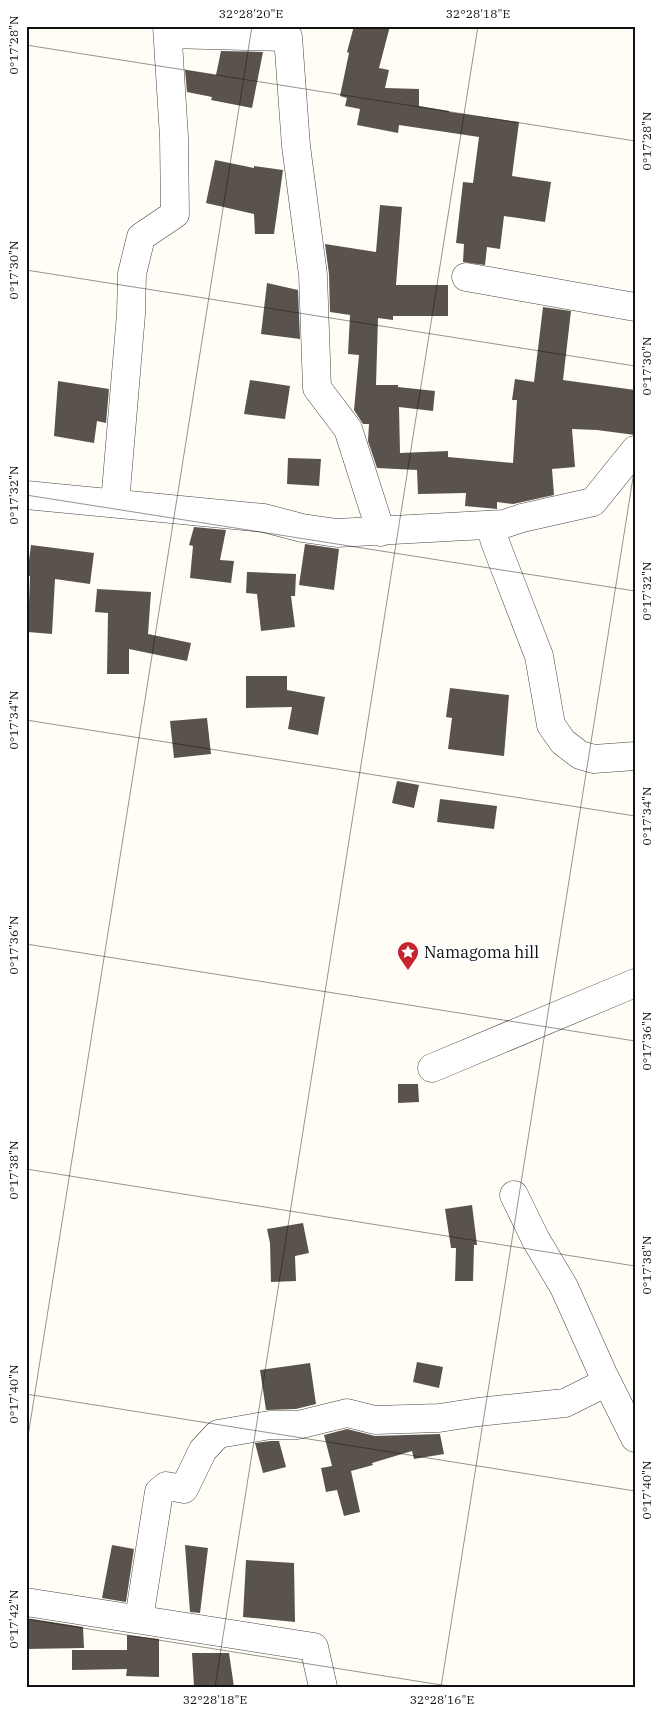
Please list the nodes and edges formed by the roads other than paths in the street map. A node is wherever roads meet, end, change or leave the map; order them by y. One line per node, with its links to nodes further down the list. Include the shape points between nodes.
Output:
1 (168, 30): 6 (street, via 175,214 141,237 132,274); 8 (street, via 288,38 296,146 312,275 316,388 348,429)
2 (466, 276): 3 (street)
3 (635, 307)
4 (635, 450): 7 (street, via 593,502)
5 (26, 495): 6 (street)
6 (115, 503): 8 (street, via 264,518 337,533)
7 (492, 526): 8 (street); 9 (street, via 538,656 551,725 563,742 580,755 594,759)
8 (381, 532)
9 (635, 756)
10 (635, 983): 11 (street)
11 (432, 1068)
12 (514, 1195): 13 (street, via 564,1287)
13 (607, 1382): 14 (street); 16 (street, via 564,1403 439,1418 375,1420 347,1413 298,1425 270,1425 218,1434 203,1450 184,1489 166,1486 159,1492)
14 (635, 1438)
15 (37, 1604): 16 (street)
16 (139, 1620): 17 (street, via 314,1647)
17 (323, 1687)

